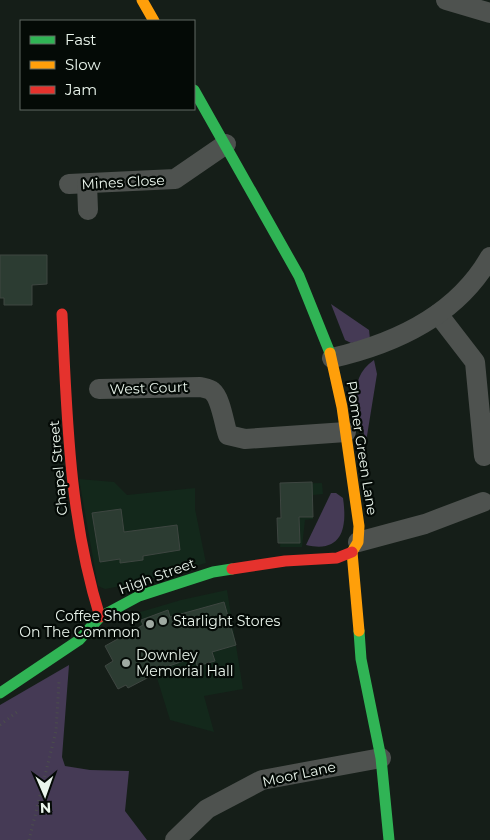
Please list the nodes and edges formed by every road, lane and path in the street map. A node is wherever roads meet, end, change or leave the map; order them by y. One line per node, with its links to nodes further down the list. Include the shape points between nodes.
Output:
1 (142, 0): 4 (street)
2 (446, 0): 3 (street)
3 (490, 14)
4 (153, 20)
5 (195, 92): 6 (street, Plomer Green Lane)
6 (226, 144): 7 (street, Mines Close, via 175,179 78,184); 11 (street, Plomer Green Lane, via 299,276)
7 (88, 210)
8 (490, 257): 10 (street, via 477,275)
9 (62, 314): 17 (street, Chapel Street, via 78,529 87,582)
10 (438, 314): 11 (street, via 384,344); 14 (street, via 475,362)
11 (332, 358): 13 (street, Plomer Green Lane)
12 (99, 390): 13 (street, West Court, via 200,387 213,391 220,403 228,435 245,439)
13 (346, 432): 16 (street, Plomer Green Lane, via 359,526)
14 (484, 456)
15 (483, 502): 16 (street)
16 (355, 547): 17 (street, High Street, via 337,558 285,561 213,572 139,596); 20 (street, Plomer Green Lane, via 361,659)
17 (100, 617): 18 (street, High Street, via 79,640)
18 (59, 655): 19 (street, High Street); 21 (path, via 56,731)
19 (0, 693)
20 (381, 758): 22 (street, Moor Lane, via 262,780 207,809); 23 (street, Plomer Green Lane)
21 (28, 840)
22 (175, 840)
23 (389, 840)

